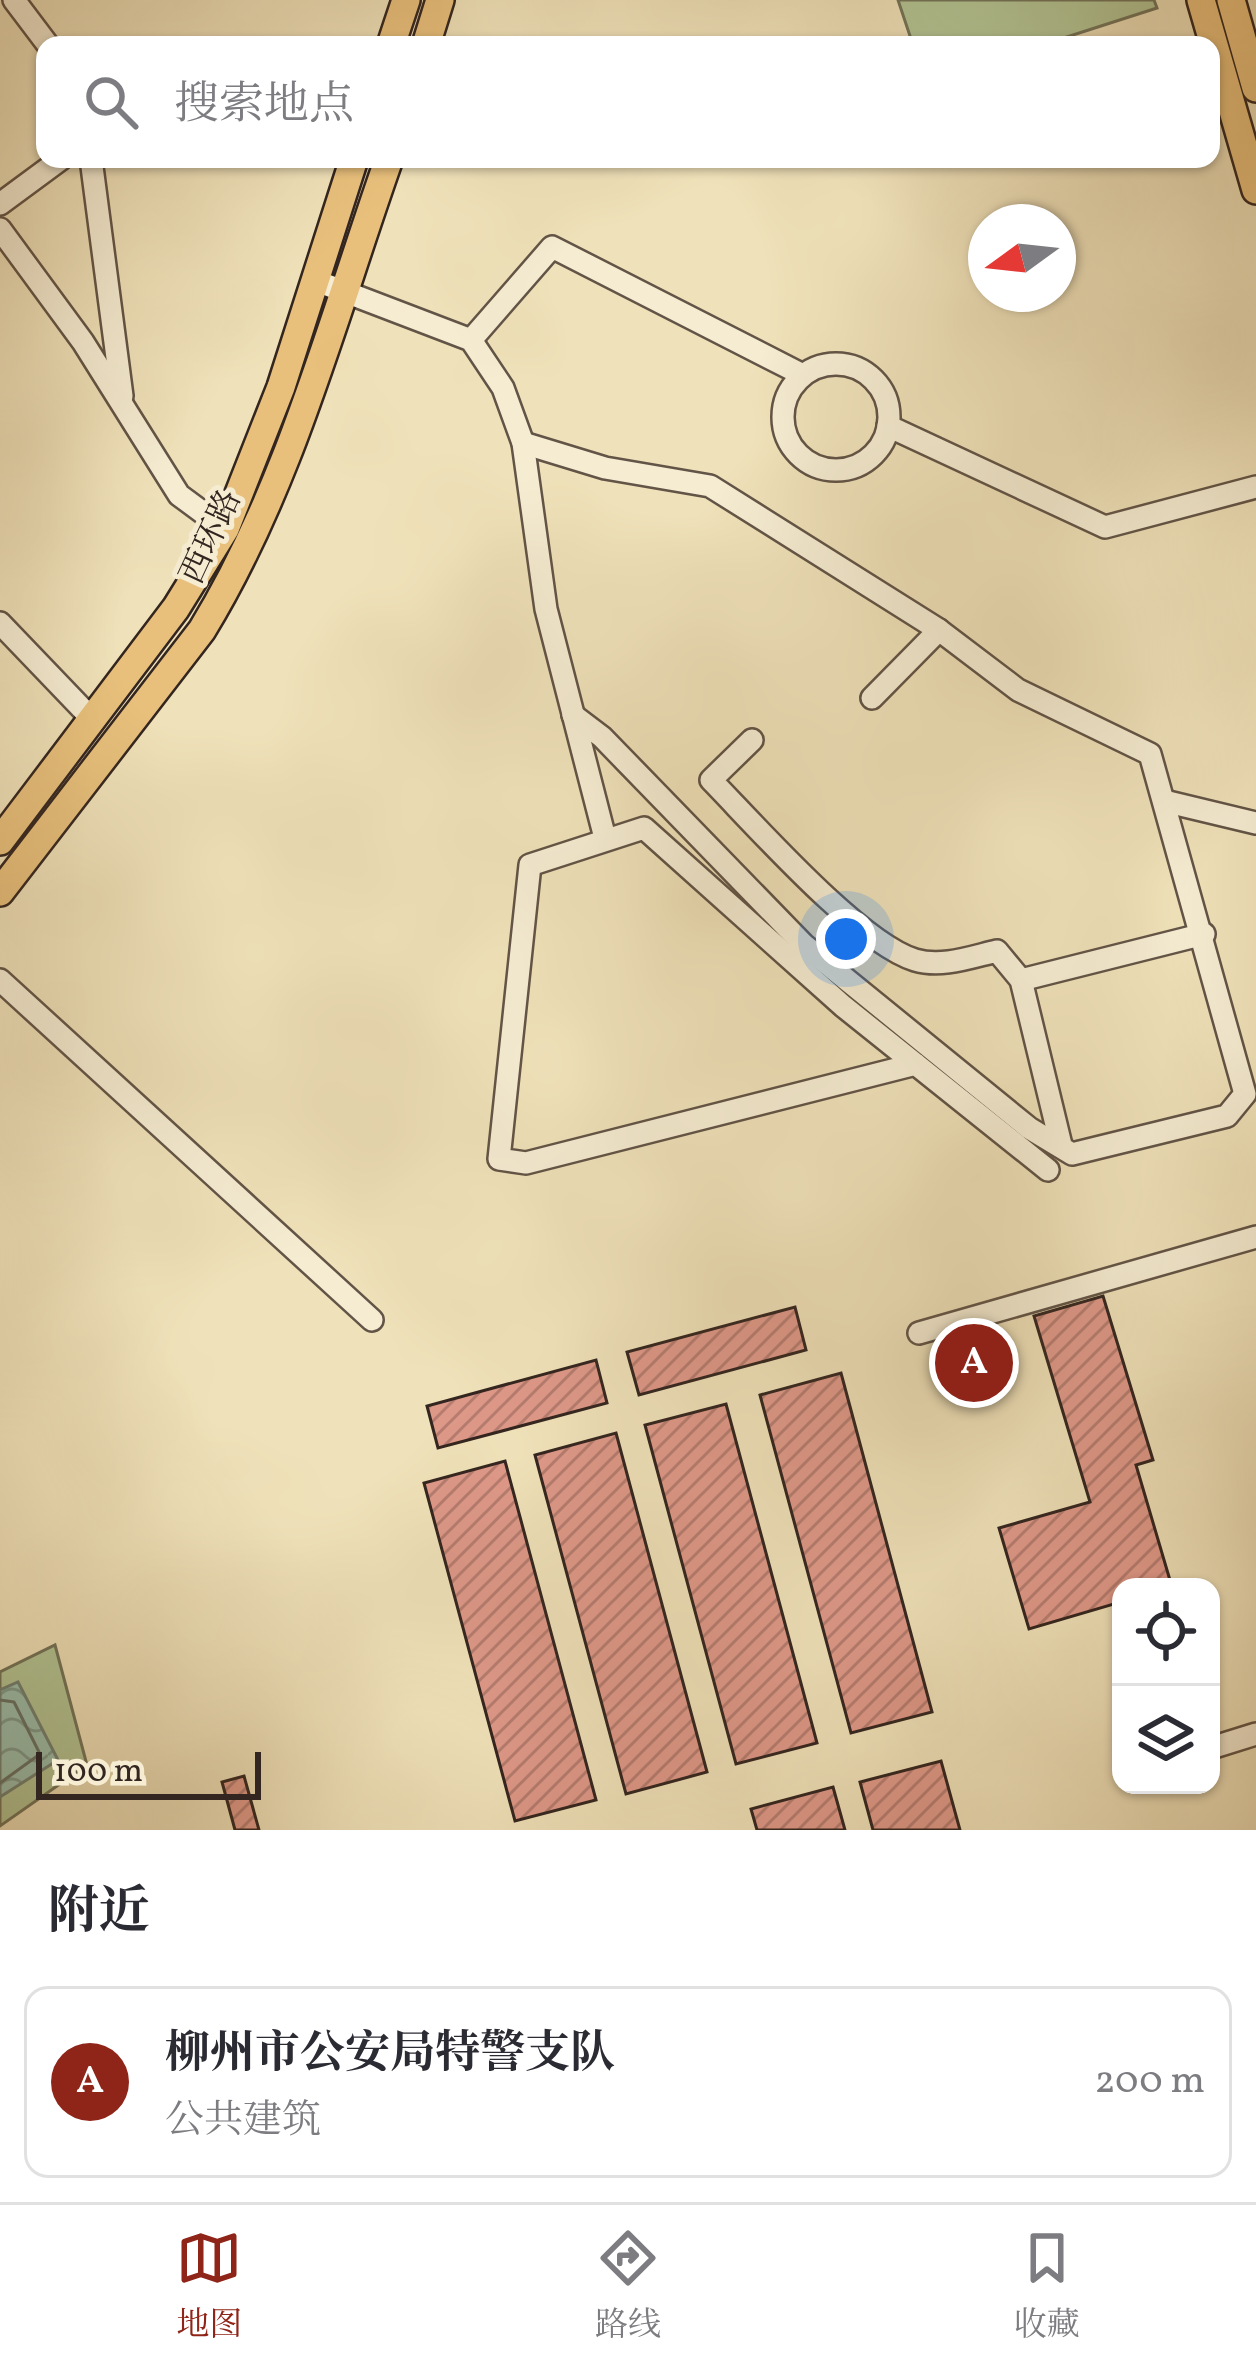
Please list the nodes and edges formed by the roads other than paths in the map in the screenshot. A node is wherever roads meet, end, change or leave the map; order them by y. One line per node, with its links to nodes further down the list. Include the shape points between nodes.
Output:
1 (14, 0): 6 (street)
2 (406, 0): 7 (main road)
3 (440, 0): 8 (main road)
4 (1201, 0): 9 (main road)
5 (1231, 0): 11 (main road)
6 (41, 36)
7 (394, 36)
8 (428, 36)
9 (1211, 36)
10 (1220, 66): 16 (main road)
11 (1256, 88)
12 (49, 168): 17 (street)
13 (92, 168): 23 (street)
14 (351, 168): 19 (main road, 西环路)
15 (386, 168): 20 (main road, 西环路)
16 (1256, 190)
17 (0, 204)
18 (0, 229): 23 (street)
19 (314, 280): 20 (street); 27 (main road, 西环路)
20 (343, 291): 21 (street); 38 (main road, 西环路, via 308,399 226,590)
21 (471, 340): 22 (street, via 552,247); 25 (street, via 503,388)
22 (803, 375): 24 (street, via 854,367 882,390); 24 (street, via 791,389 784,423 810,463 858,465)
23 (124, 409): 27 (street, via 179,495)
24 (888, 426): 26 (street, via 1105,527)
25 (523, 443): 29 (street, via 710,486); 31 (street, via 546,609)
26 (1256, 487)
27 (225, 530): 32 (main road, 西环路)
28 (0, 623): 32 (street)
29 (939, 630): 30 (street); 34 (street, via 1018,690 1150,754)
30 (872, 698)
31 (574, 715): 36 (street); 43 (street, via 804,945 1029,1128)
32 (92, 719): 37 (main road, 西环路)
33 (752, 740): 41 (street, via 711,781 827,895 912,959 945,963 998,950)
34 (1164, 801): 35 (street); 39 (street)
35 (1256, 824)
36 (605, 838): 42 (street, via 644,828); 42 (street, via 530,865 499,1160 526,1163)
37 (0, 841)
38 (0, 892)
39 (1204, 934): 41 (street); 43 (street, via 1245,1094 1227,1116 1072,1154)
40 (0, 980): 46 (street)
41 (1021, 980): 43 (street)
42 (916, 1064): 44 (street)
43 (1061, 1144)
44 (1048, 1170)
45 (1256, 1238): 47 (street)
46 (372, 1321)
47 (919, 1333)
48 (1256, 1735): 49 (street)
49 (1220, 1745)

